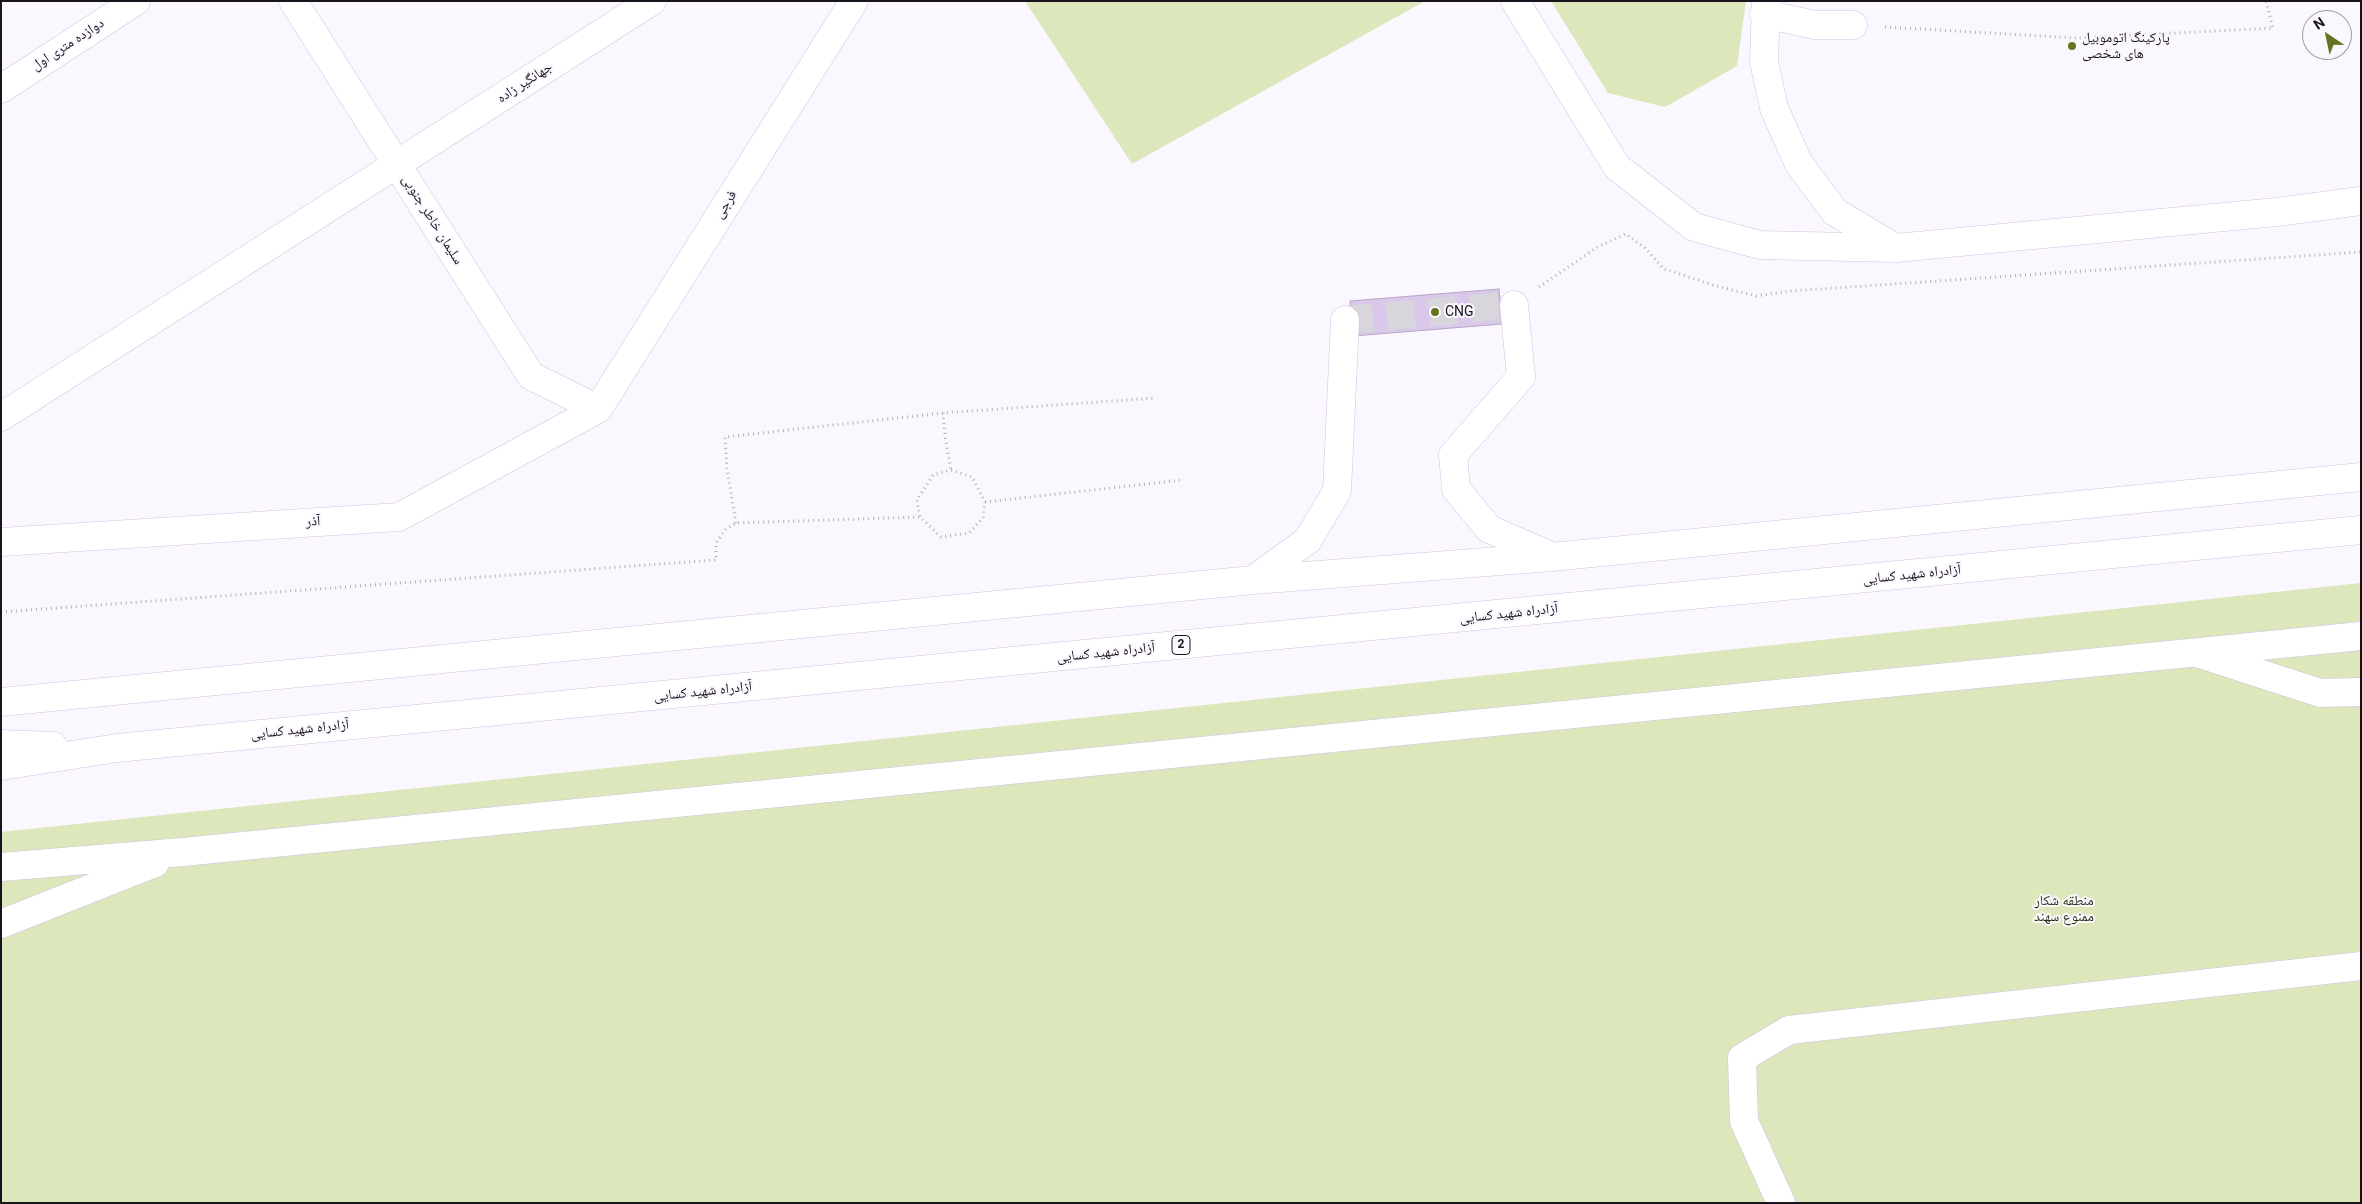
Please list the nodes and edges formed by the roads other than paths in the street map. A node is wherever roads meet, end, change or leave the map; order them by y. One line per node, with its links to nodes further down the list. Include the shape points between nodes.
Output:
1 (136, 1): 8 (main road, دوازده متری اول)
2 (293, 1): 9 (main road, سلیمان خاطر جنوبی)
3 (652, 1): 9 (main road, جهانگیر زاده)
4 (854, 1): 14 (main road, فرجی)
5 (1515, 1): 11 (main road, via 1617,167 1694,227 1760,245)
6 (1765, 8): 7 (main road, via 1815,25); 11 (main road, via 1764,62 1774,108 1799,164 1836,212)
7 (1853, 25)
8 (1, 89)
9 (397, 166): 14 (main road, سلیمان خاطر جنوبی, via 531,376); 15 (main road, جهانگیر زاده)
10 (2361, 201): 11 (main road, via 2278,212)
11 (1896, 248)
12 (1514, 305): 19 (main road, via 1521,377 1453,455 1456,489 1489,529)
13 (1345, 320): 20 (main road, via 1337,491 1308,540)
14 (598, 409): 18 (main road, آذر, via 399,517)
15 (1, 418)
16 (2361, 477): 19 (main road)
17 (2361, 530): 26 (main road, آزادراه شهید کسایی / 2)
18 (1, 542)
19 (1552, 557): 20 (main road)
20 (1253, 580): 24 (main road)
21 (2361, 636): 22 (main road)
22 (2196, 653): 23 (main road, via 2320,693); 28 (main road)
23 (2361, 692)
24 (1, 702)
25 (1, 744): 26 (main road)
26 (117, 748): 27 (main road, آزادراه شهید کسایی / 2)
27 (1, 766)
28 (183, 852): 29 (main road); 30 (main road)
29 (1, 867)
30 (1, 924)
31 (2361, 966): 32 (main road, via 1789,1030 1742,1058 1744,1122)
32 (1781, 1203)

